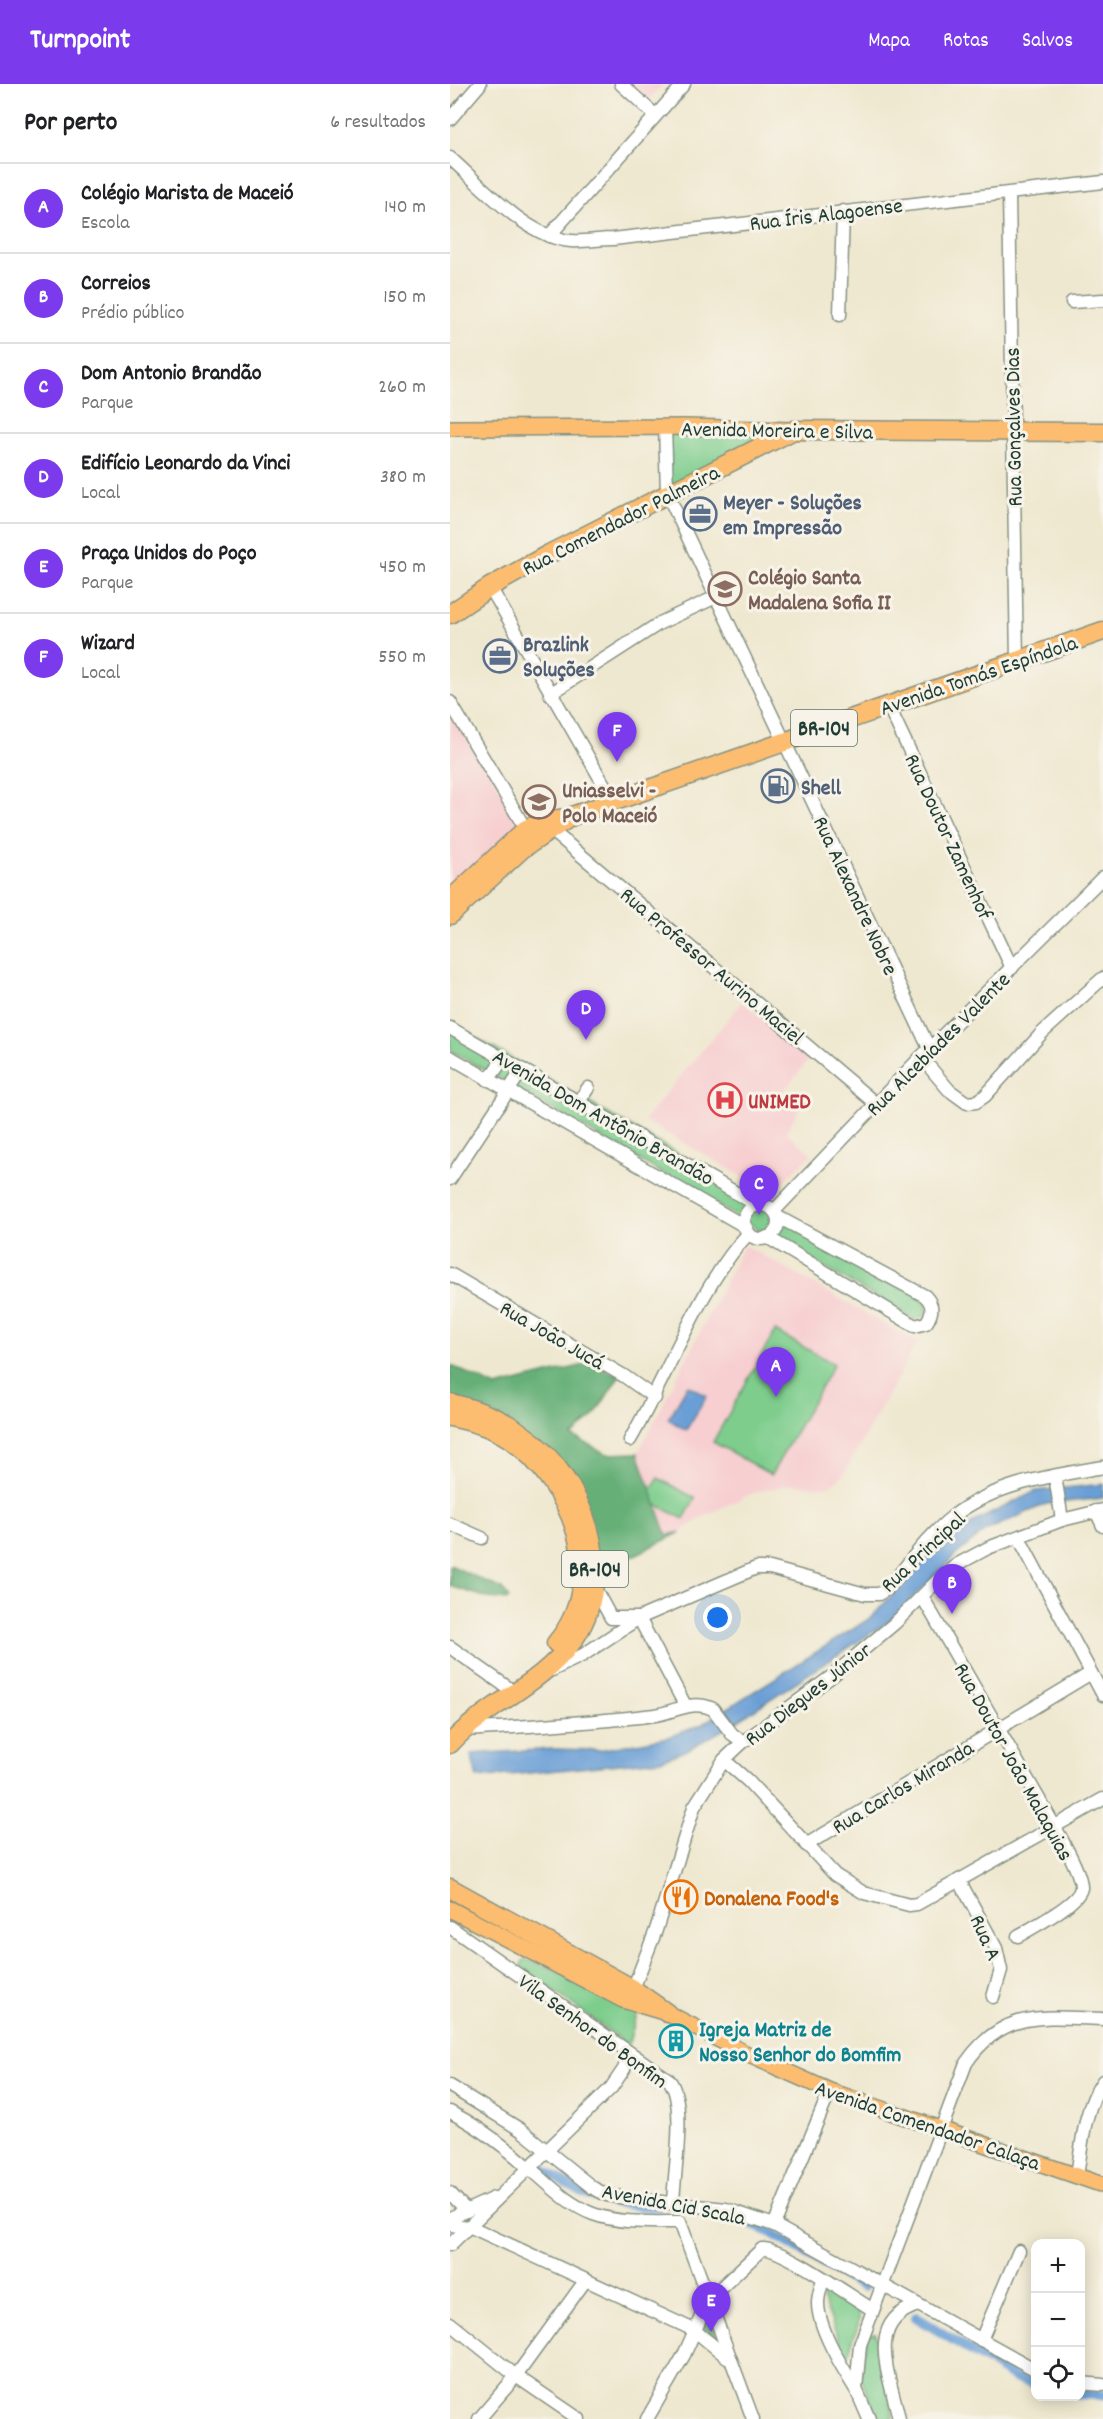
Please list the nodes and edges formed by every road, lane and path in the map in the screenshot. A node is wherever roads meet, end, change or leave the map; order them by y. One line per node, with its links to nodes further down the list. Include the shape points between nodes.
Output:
1 (480, 84): 5 (street)
2 (621, 84): 4 (street)
3 (684, 84): 4 (street)
4 (654, 114): 10 (street)
5 (450, 119)
6 (450, 158): 10 (street, via 522,221)
7 (1103, 182): 8 (street, Rua Íris Alagoense)
8 (1009, 194): 9 (street, Rua Íris Alagoense); 17 (street, Rua Gonçalves Dias)
9 (843, 211): 10 (street, Rua Íris Alagoense, via 613,239 569,241); 13 (street)
10 (549, 236)
11 (1103, 300): 12 (street)
12 (1072, 302)
13 (840, 315)
14 (665, 426): 15 (main road, Avenida Moreira e Silva); 16 (main road, Avenida Moreira e Silva); 19 (street)
15 (450, 428)
16 (794, 430): 17 (highway, Avenida Moreira e Silva); 19 (highway, Rua Comendador Palmeira)
17 (1011, 432): 18 (highway, Avenida Moreira e Silva); 24 (street, Rua Gonçalves Dias)
18 (1103, 432)
19 (667, 493): 20 (highway, Rua Comendador Palmeira); 21 (street, Rua Alexandre Nobre)
20 (490, 587): 22 (highway, Rua Comendador Palmeira); 25 (street)
21 (718, 596): 25 (street, via 660,623); 28 (street, Rua Alexandre Nobre)
22 (450, 614)
23 (1103, 631): 24 (highway, Avenida Tomás Espíndola / BR-104)
24 (1017, 661): 27 (highway, Avenida Tomás Espíndola / BR-104)
25 (550, 694): 29 (street)
26 (450, 702): 31 (street)
27 (888, 705): 28 (highway, Avenida Tomás Espíndola / BR-104); 38 (street, Rua Doutor Zamenhof)
28 (784, 742): 29 (highway, Avenida Tomás Espíndola / BR-104); 41 (street, Rua Alexandre Nobre)
29 (614, 802): 30 (highway, Avenida Tomás Espíndola / BR-104)
30 (572, 816): 31 (main road, via 542,820); 32 (highway, Avenida Tomás Espíndola / BR-104)
31 (525, 828): 35 (main road)
32 (550, 829): 33 (highway, BR-104); 49 (street, Rua Professor Aurino Maciel)
33 (507, 862): 36 (highway, BR-104); 37 (highway, via 493,886)
34 (1103, 877): 38 (street, Rua Alcebíades Valente)
35 (450, 898)
36 (450, 915)
37 (450, 928)
38 (1012, 968): 41 (street, Rua Alcebíades Valente)
39 (1103, 978): 41 (street, Rua Alexandre Nobre, via 976,1102 967,1103 949,1090)
40 (450, 1028): 43 (street, Avenida Dom Antônio Brandão)
41 (925, 1052): 49 (street, Rua Alcebíades Valente)
42 (450, 1057): 45 (street, Avenida Dom Antônio Brandão)
43 (504, 1058): 44 (street, Avenida Dom Antônio Brandão); 45 (street)
44 (522, 1070): 47 (street); 48 (street, Avenida Dom Antônio Brandão)
45 (488, 1080): 47 (street, Avenida Dom Antônio Brandão)
46 (588, 1088): 48 (street)
47 (508, 1090): 50 (street); 53 (street, Avenida Dom Antônio Brandão)
48 (580, 1100): 51 (street, Avenida Dom Antônio Brandão)
49 (875, 1103): 52 (street, Rua Alcebíades Valente)
50 (450, 1179)
51 (757, 1205): 52 (street); 53 (street, via 745,1218)
52 (776, 1214): 54 (street, via 777,1229); 54 (street, via 925,1296 931,1304 931,1315 926,1323 915,1326)
53 (747, 1230): 54 (street, via 754,1237); 56 (street, via 695,1315)
54 (768, 1238)
55 (450, 1274): 56 (street, Rua João Jucá)
56 (655, 1398): 59 (street)
57 (450, 1403): 68 (highway, BR-104, via 478,1410 522,1433 537,1444 566,1478 586,1518 593,1545)
58 (450, 1417): 74 (highway, BR-104, via 487,1427 530,1455 550,1478 575,1525 581,1555 575,1608 564,1634)
59 (630, 1440)
60 (1103, 1467): 61 (street, Rua Principal)
61 (1056, 1480): 63 (street); 70 (street, Rua Principal, via 1007,1488 960,1512 879,1594 756,1568)
62 (1100, 1511): 63 (street, Rua Diegues Júnior); 65 (street)
63 (1062, 1520): 67 (street, Rua Diegues Júnior)
64 (450, 1524): 66 (street)
65 (1103, 1526)
66 (482, 1538)
67 (1019, 1538): 69 (street, Rua Diegues Júnior, via 958,1564); 72 (street)
68 (593, 1585): 70 (street, Rua Principal, via 611,1617); 73 (highway, BR-104, via 588,1612 573,1641)
69 (923, 1598): 77 (street, Rua Doutor João Malaquias); 79 (street, Rua Diegues Júnior, via 832,1676)
70 (639, 1618): 73 (street, Rua Principal); 76 (street)
71 (450, 1647): 74 (street)
72 (1091, 1672): 75 (street); 77 (street, Rua Carlos Miranda)
73 (540, 1676): 78 (highway, BR-104)
74 (507, 1687): 78 (highway, BR-104)
75 (1103, 1695)
76 (685, 1705): 78 (street, via 624,1719); 79 (street, via 713,1709)
77 (999, 1727): 83 (street, Rua Doutor João Malaquias); 84 (street, Rua Carlos Miranda)
78 (456, 1729): 80 (highway, BR-104)
79 (743, 1742): 81 (street, Rua Diegues Júnior)
80 (450, 1744)
81 (724, 1760): 84 (street, Rua Carlos Miranda); 90 (street, Rua Diegues Júnior, via 694,1807 656,1930)
82 (1103, 1799): 83 (street)
83 (1055, 1827): 85 (street); 89 (street, Rua Doutor João Malaquias, via 1081,1887 1076,1898)
84 (806, 1845): 85 (street, Rua Carlos Miranda, via 850,1886 901,1904 916,1904)
85 (959, 1880): 91 (street, Rua A, via 996,1948 1001,1970)
86 (450, 1888): 90 (highway)
87 (450, 1909): 90 (main road)
88 (450, 1928): 94 (street, Vila Senhor do Bonfim)
89 (1018, 1936)
90 (628, 1994): 92 (highway)
91 (993, 1997)
92 (667, 2013): 97 (main road, Avenida Comendador Calaça)
93 (1103, 2019): 99 (street, via 1038,2017 1009,2023 989,2035 966,2063)
94 (629, 2054): 100 (street, via 611,2088); 106 (street, Vila Senhor do Bonfim, via 663,2075 676,2092)
95 (1103, 2081): 102 (street, via 1088,2116)
96 (450, 2086): 100 (street, Avenida Cid Scala, via 490,2109)
97 (830, 2091): 99 (main road, Avenida Comendador Calaça); 110 (street)
98 (450, 2112): 101 (street, Avenida Cid Scala, via 503,2145)
99 (937, 2128): 102 (main road, Avenida Comendador Calaça); 116 (street)
100 (545, 2151): 101 (street); 106 (street, Avenida Cid Scala, via 607,2195)
101 (529, 2167): 105 (street); 117 (street, Avenida Cid Scala, via 553,2192 594,2214 624,2221 680,2222)
102 (1077, 2176): 103 (main road, Avenida Comendador Calaça)
103 (1103, 2185)
104 (450, 2193): 107 (street)
105 (498, 2197): 107 (street); 111 (street)
106 (673, 2202): 110 (street, Avenida Cid Scala, via 726,2209)
107 (466, 2211): 108 (street)
108 (450, 2218)
109 (450, 2225): 111 (street)
110 (774, 2225): 116 (street, Avenida Cid Scala)
111 (471, 2227): 112 (street); 115 (street)
112 (450, 2245)
113 (1019, 2251): 122 (street)
114 (823, 2280): 117 (street, via 771,2249 762,2249); 119 (street); 128 (street, via 818,2303 820,2317)
115 (585, 2282): 121 (street); 125 (street)
116 (883, 2284): 118 (street, Avenida Cid Scala); 119 (street)
117 (709, 2299): 121 (street); 123 (street)
118 (918, 2305): 122 (street, Avenida Cid Scala); 134 (street, via 901,2312 885,2333)
119 (873, 2310): 128 (street, via 860,2345)
120 (450, 2323): 125 (street)
121 (694, 2330): 123 (street); 131 (street)
122 (981, 2340): 124 (street, Avenida Cid Scala)
123 (730, 2360): 132 (street)
124 (1031, 2368)
125 (516, 2376): 129 (street); 130 (street)
126 (1085, 2383): 127 (street)
127 (1103, 2385)
128 (856, 2390): 133 (street)
129 (479, 2419)
130 (579, 2419)
131 (647, 2419)
132 (753, 2419)
133 (868, 2419)
134 (899, 2419)

